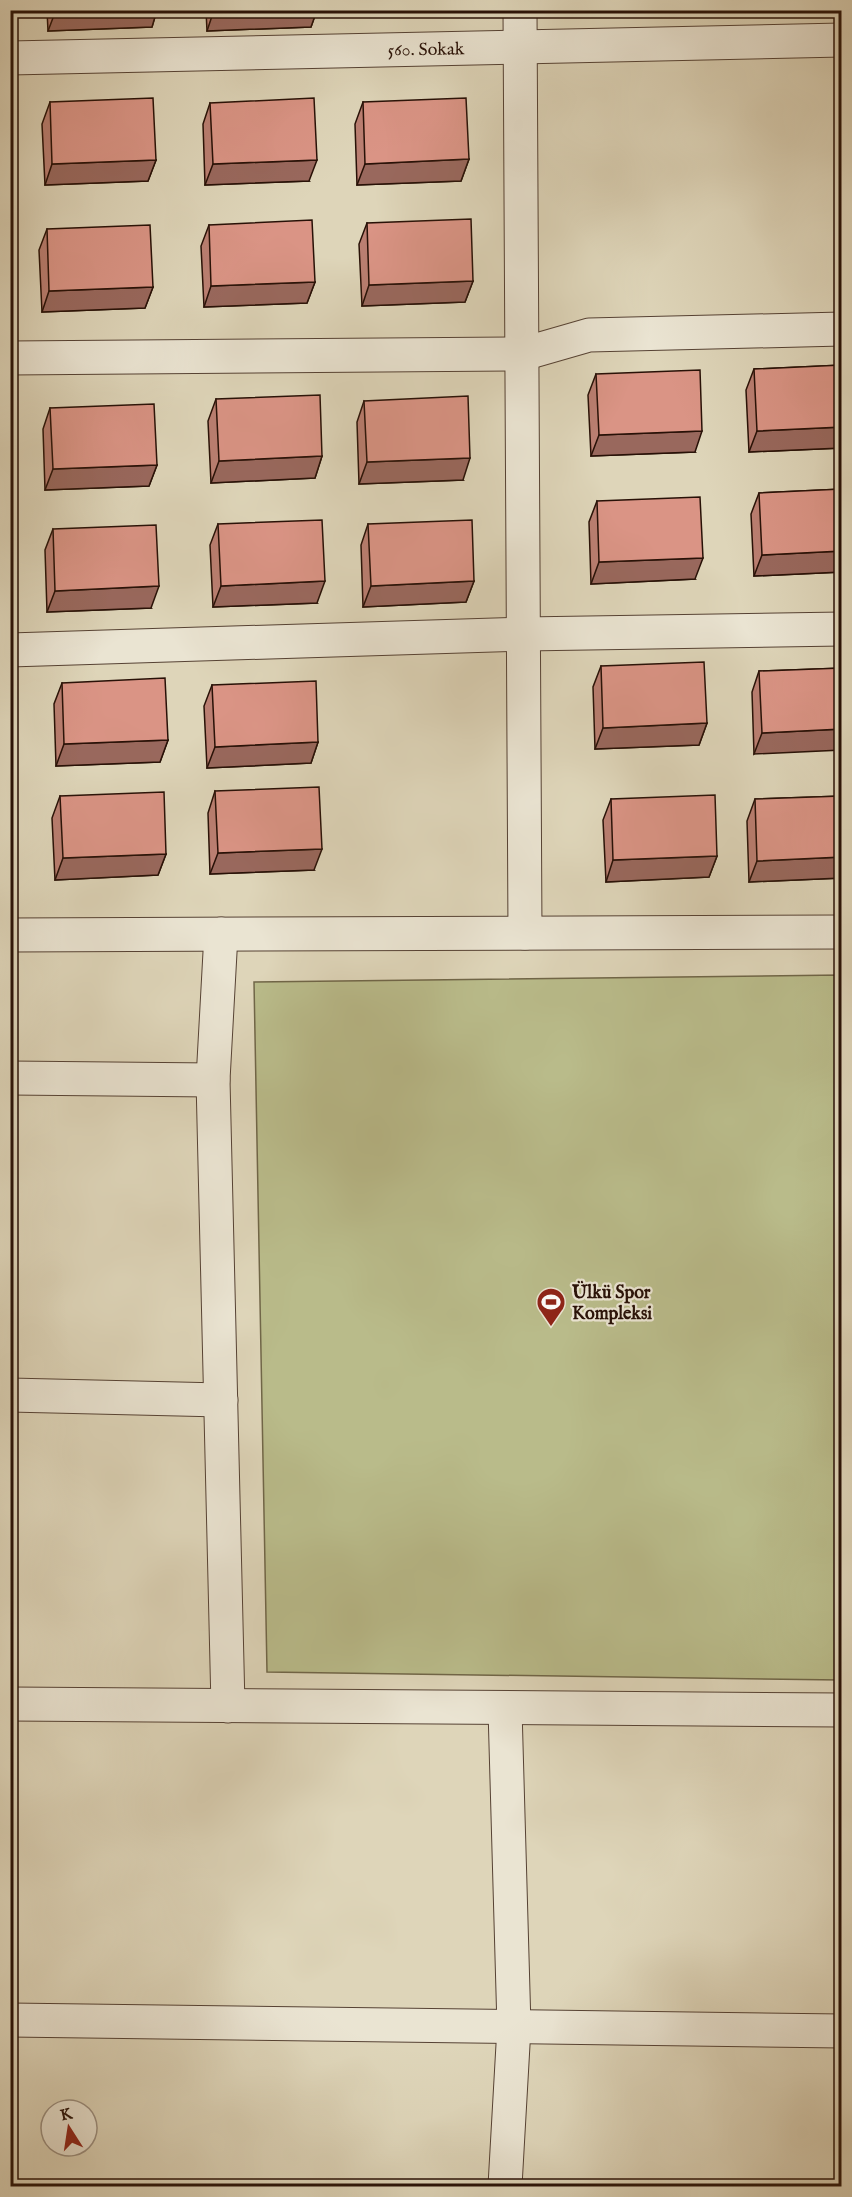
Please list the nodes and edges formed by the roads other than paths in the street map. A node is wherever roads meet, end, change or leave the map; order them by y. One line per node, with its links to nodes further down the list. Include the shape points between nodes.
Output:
1 (520, 10): 3 (street)
2 (842, 40): 3 (street, 560. Sokak)
3 (521, 47): 4 (street, 560. Sokak); 6 (street)
4 (10, 58)
5 (842, 329): 6 (street, via 589,335)
6 (523, 354): 7 (street); 9 (street)
7 (10, 358)
8 (842, 629): 9 (street)
9 (524, 634): 10 (street); 12 (street)
10 (10, 650)
11 (842, 932): 12 (street)
12 (525, 933): 13 (street)
13 (221, 934): 14 (street); 16 (street)
14 (10, 935)
15 (10, 1078): 16 (street)
16 (213, 1080): 18 (street)
17 (10, 1395): 18 (street)
18 (221, 1400): 20 (street)
19 (10, 1704): 20 (street)
20 (228, 1706): 21 (street)
21 (506, 1708): 22 (street); 24 (street)
22 (842, 1710)
23 (10, 2020): 24 (street)
24 (514, 2027): 25 (street); 26 (street)
25 (842, 2031)
26 (506, 2187)

